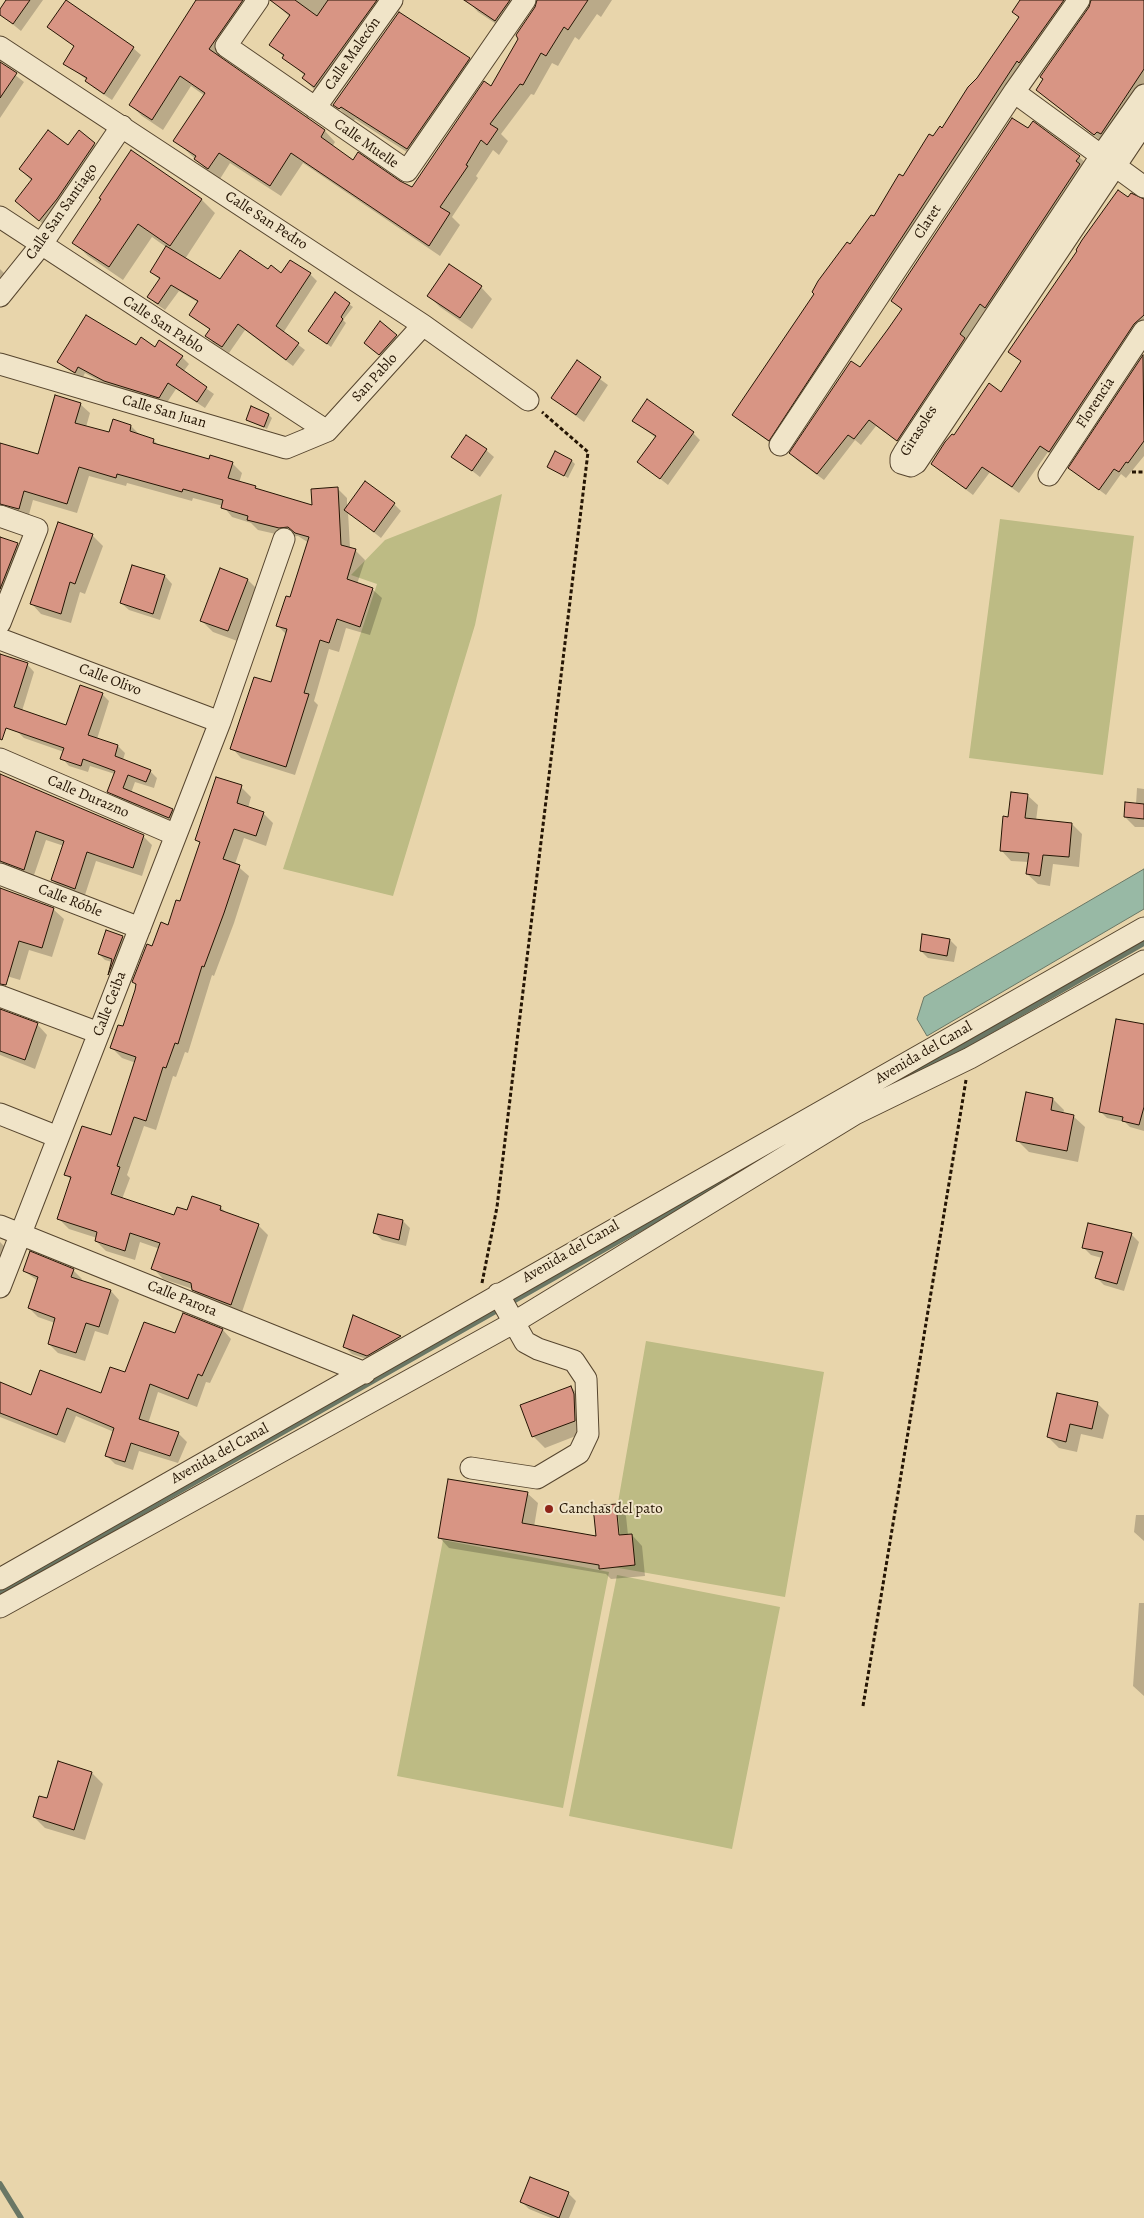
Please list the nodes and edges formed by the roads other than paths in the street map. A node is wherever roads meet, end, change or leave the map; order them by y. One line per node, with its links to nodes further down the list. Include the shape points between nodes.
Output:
1 (258, 0): 8 (street, Calle Muelle, via 226,46)
2 (392, 0): 8 (street, Calle Malecón)
3 (525, 0): 8 (street, Calle Muelle, via 407,171)
4 (1079, 0): 6 (street, Claret)
5 (0, 47): 10 (street, Calle San Pedro)
6 (1014, 92): 11 (street); 21 (street, Claret)
7 (1144, 95): 11 (street, Girasoles)
8 (315, 108)
9 (1144, 123): 11 (street, Girasoles)
10 (122, 126): 14 (street, Calle San Santiago); 16 (street, Calle San Pedro)
11 (1107, 161): 11 (street, Girasoles, via 905,451 901,464 911,466 916,463); 12 (street)
12 (1144, 187)
13 (0, 217): 14 (street, Calle San Pablo)
14 (41, 245): 15 (street, Calle San Santiago); 20 (street, Calle San Pablo)
15 (0, 296)
16 (423, 325): 19 (street, Calle San Pedro); 20 (street, San Pablo)
17 (1144, 331): 22 (street, Florencia)
18 (0, 364): 20 (street, Calle San Juan, via 286,448)
19 (528, 400)
20 (327, 431)
21 (780, 445)
22 (1049, 476)
23 (0, 516): 25 (street, via 37,529)
24 (284, 539): 27 (street, Calle Ceiba)
25 (0, 623)
26 (0, 639): 27 (street, Calle Olivo)
27 (220, 722): 29 (street, Calle Ceiba)
28 (0, 759): 29 (street, Calle Durazno)
29 (176, 834): 31 (street, Calle Ceiba)
30 (0, 874): 31 (street, Calle Róble)
31 (140, 928): 35 (street, Calle Ceiba)
32 (1144, 928): 41 (street, Avenida del Canal)
33 (1144, 961): 41 (street, via 970,1058 854,1114)
34 (0, 996): 35 (street)
35 (99, 1033): 37 (street, Calle Ceiba)
36 (0, 1114): 37 (street)
37 (58, 1137): 39 (street, Calle Ceiba)
38 (0, 1226): 39 (street, Calle Parota)
39 (20, 1234): 40 (street, Calle Ceiba); 42 (street, Calle Parota)
40 (0, 1286)
41 (504, 1305): 42 (street, Avenida del Canal, via 478,1306); 43 (street, via 525,1342 574,1361 586,1379 588,1434 579,1452 537,1478); 45 (street)
42 (364, 1373): 44 (street, Avenida del Canal)
43 (471, 1468)
44 (0, 1579)
45 (0, 1607)

